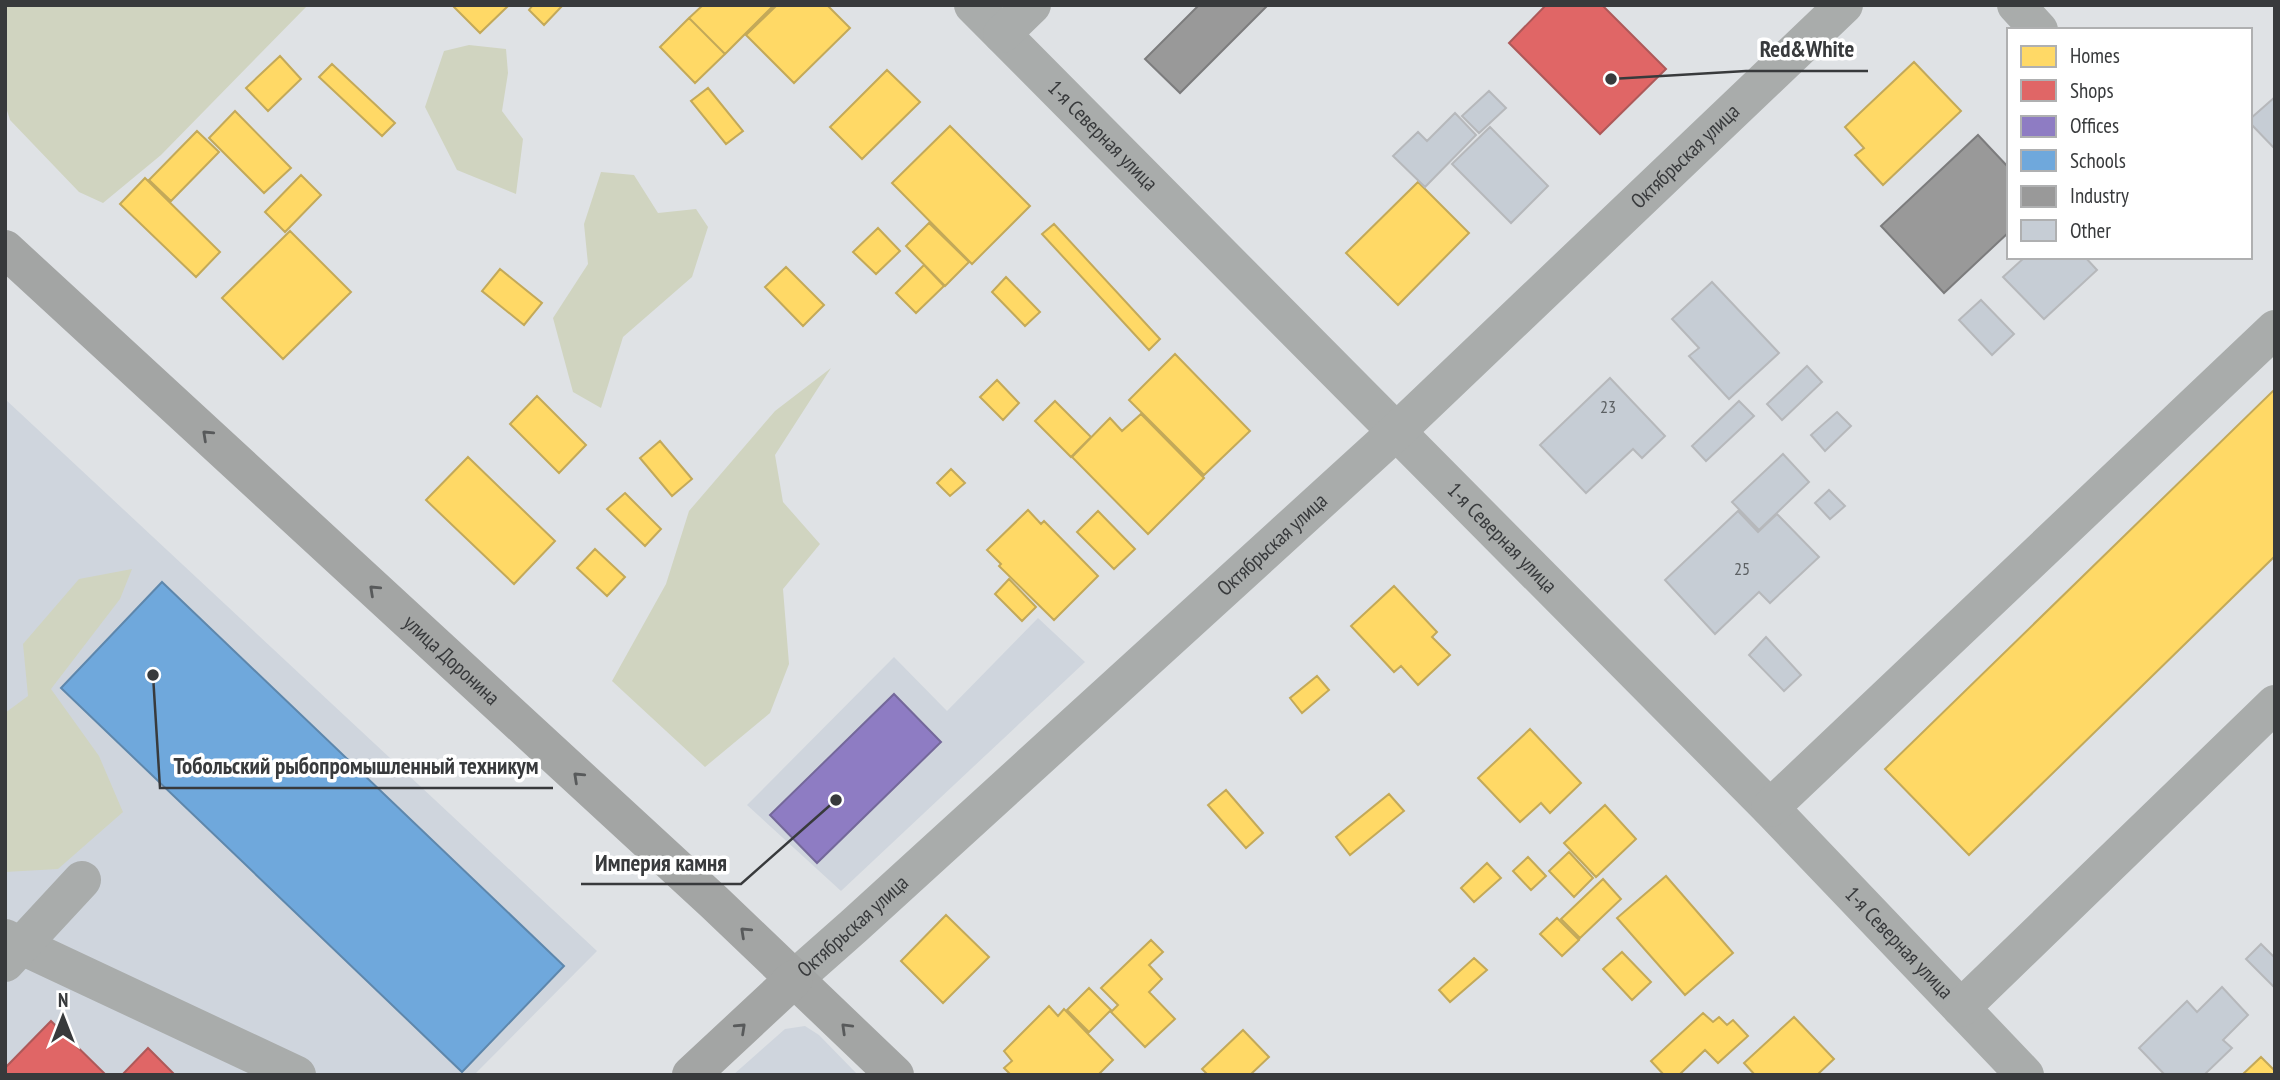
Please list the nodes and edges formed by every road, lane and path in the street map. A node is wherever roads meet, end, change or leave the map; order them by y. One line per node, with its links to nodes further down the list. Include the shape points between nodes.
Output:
1 (973, 5): 6 (street, 1-я Северная улица)
2 (1032, 5): 6 (street)
3 (1844, 5): 9 (street, Октябрьская улица)
4 (2017, 5): 5 (street)
5 (2037, 28)
6 (1002, 34): 9 (street, 1-я Северная улица)
7 (5, 249): 14 (main road, улица Доронина, one-way to 7)
8 (2275, 329): 11 (street)
9 (1396, 431): 11 (street, 1-я Северная улица); 14 (street, Октябрьская улица)
10 (2275, 704): 15 (street)
11 (1770, 808): 15 (street, 1-я Северная улица)
12 (82, 880): 13 (street)
13 (11, 948): 16 (street)
14 (794, 979): 17 (main road, Октябрьская улица, one-way to 14); 18 (main road, улица Доронина, one-way to 14)
15 (1961, 1008): 19 (street, 1-я Северная улица)
16 (297, 1075)
17 (691, 1075)
18 (895, 1075)
19 (2025, 1075)

